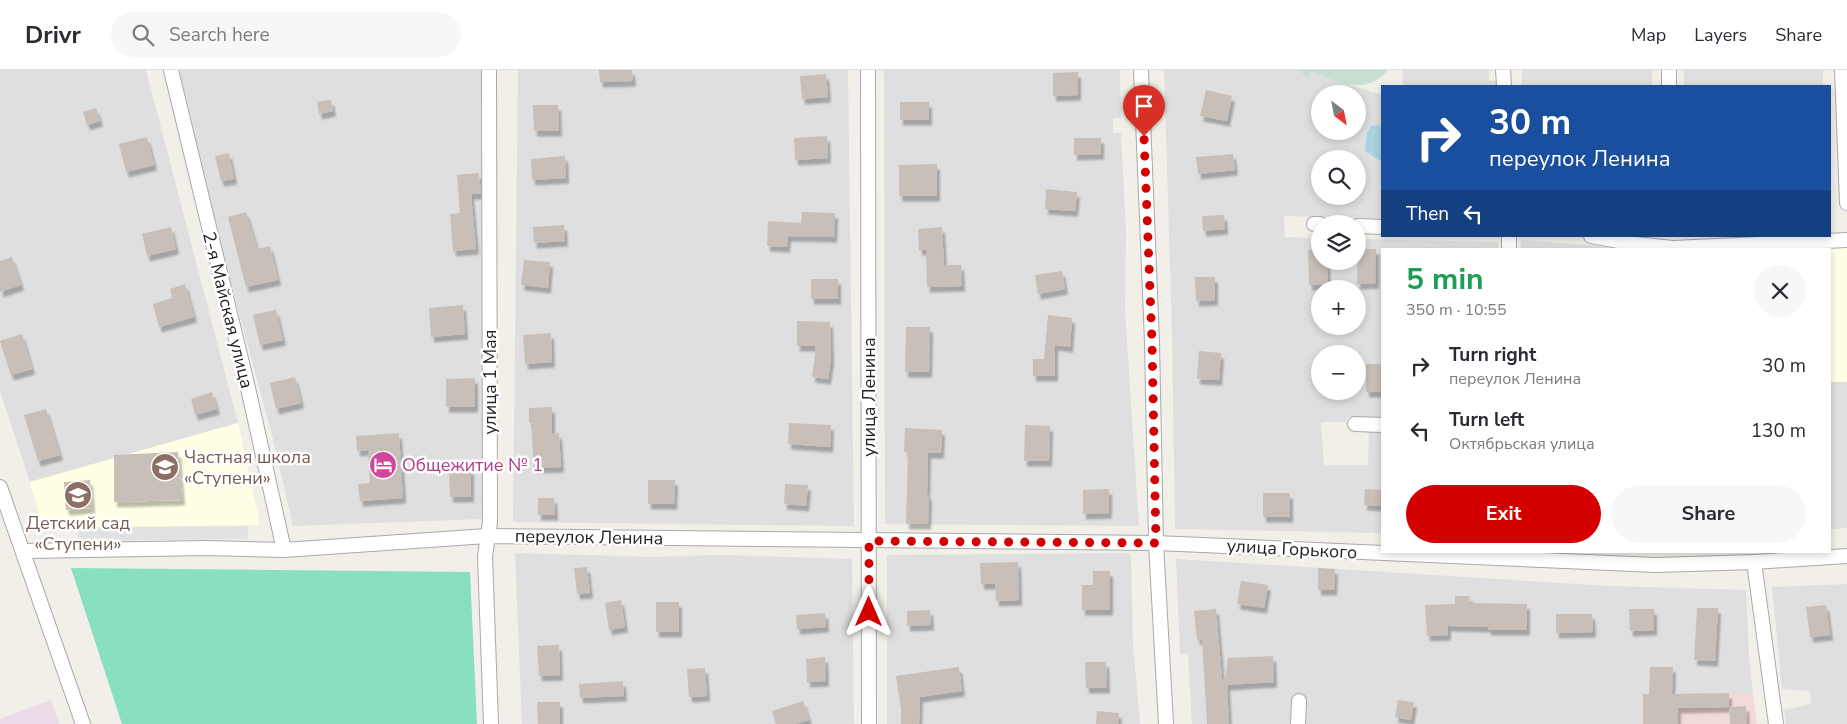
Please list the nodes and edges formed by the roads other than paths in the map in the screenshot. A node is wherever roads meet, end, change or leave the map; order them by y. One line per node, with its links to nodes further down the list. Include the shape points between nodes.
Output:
1 (171, 70): 23 (street, 2-я Майская улица)
2 (489, 70): 20 (street, улица 1 Мая, via 490,522)
3 (868, 70): 21 (street, улица Ленина)
4 (1141, 70): 22 (street)
5 (1503, 70): 8 (street)
6 (1669, 70): 9 (street)
7 (1842, 70): 10 (street)
8 (1504, 85)
9 (1669, 85)
10 (1847, 203)
11 (1366, 226): 12 (street)
12 (1381, 227)
13 (1596, 237): 15 (street)
14 (1847, 240): 16 (street)
15 (1673, 248): 16 (street)
16 (1689, 248)
17 (1355, 424): 18 (street)
18 (1381, 425)
19 (1, 494): 24 (street)
20 (487, 536): 21 (street, переулок Ленина); 23 (street, переулок Ленина); 32 (street, улица 1 Мая)
21 (869, 541): 22 (street, переулок Ленина); 33 (street, улица Ленина)
22 (1156, 543): 25 (street, улица Горького); 34 (street)
23 (284, 550): 24 (street, переулок Ленина)
24 (24, 551): 31 (street)
25 (1381, 551)
26 (1433, 553): 27 (street, улица Горького)
27 (1488, 555): 29 (street, улица Горького, via 1656,565)
28 (1847, 556): 29 (street, улица Горького)
29 (1754, 562): 36 (street)
30 (1300, 701): 35 (street)
31 (83, 724)
32 (491, 724)
33 (870, 724)
34 (1166, 724)
35 (1298, 724)
36 (1776, 724)

